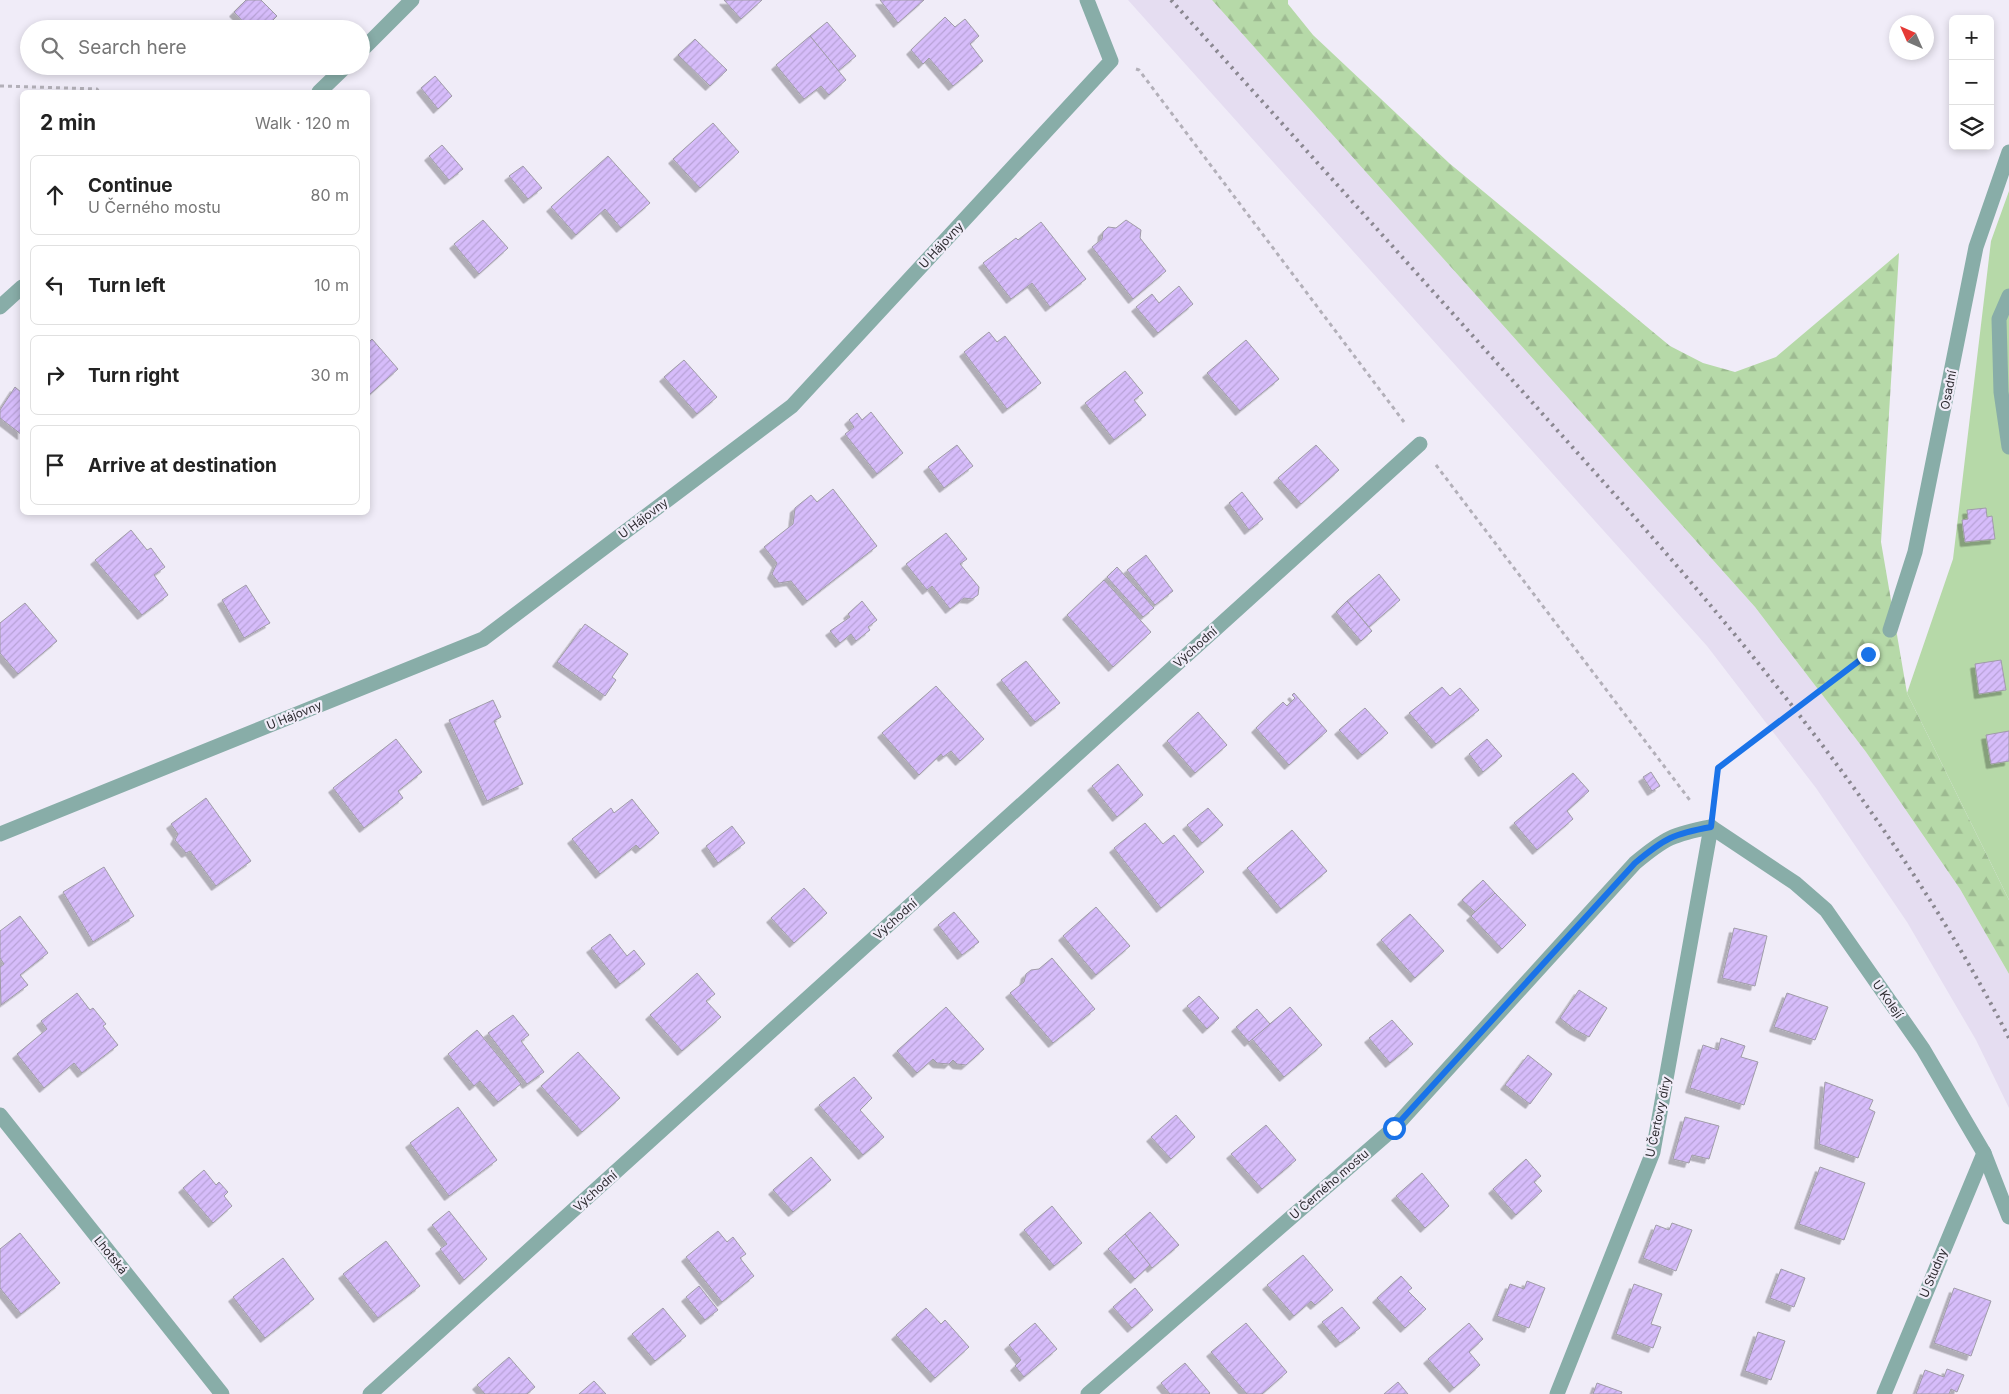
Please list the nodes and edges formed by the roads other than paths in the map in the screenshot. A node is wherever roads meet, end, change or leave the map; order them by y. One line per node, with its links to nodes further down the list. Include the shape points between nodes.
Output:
1 (412, 0): 3 (street)
2 (1087, 0): 14 (street, U Hájovny, via 1111,61 792,406 483,639)
3 (370, 42)
4 (337, 75): 5 (street)
5 (321, 90)
6 (2009, 152): 12 (street, Osadní, via 1976,247 1915,552)
7 (20, 289): 9 (street)
8 (2009, 296): 11 (street, via 1999,319 2001,392)
9 (0, 307)
10 (1420, 444): 19 (street, Východní)
11 (2009, 447)
12 (1890, 630)
13 (1711, 827): 16 (street, U Kolejí, via 1795,882 1826,910 1923,1049); 20 (street, U Černého mostu, via 1677,834 1635,863 1394,1128); 21 (street, U Čertovy díry, via 1653,1152)
14 (0, 834)
15 (0, 1115): 18 (street, Lhotská)
16 (1984, 1153): 17 (street, U Kolejí); 22 (street, U Studny)
17 (2009, 1217)
18 (222, 1394)
19 (370, 1394)
20 (1088, 1394)
21 (1557, 1394)
22 (1884, 1394)

